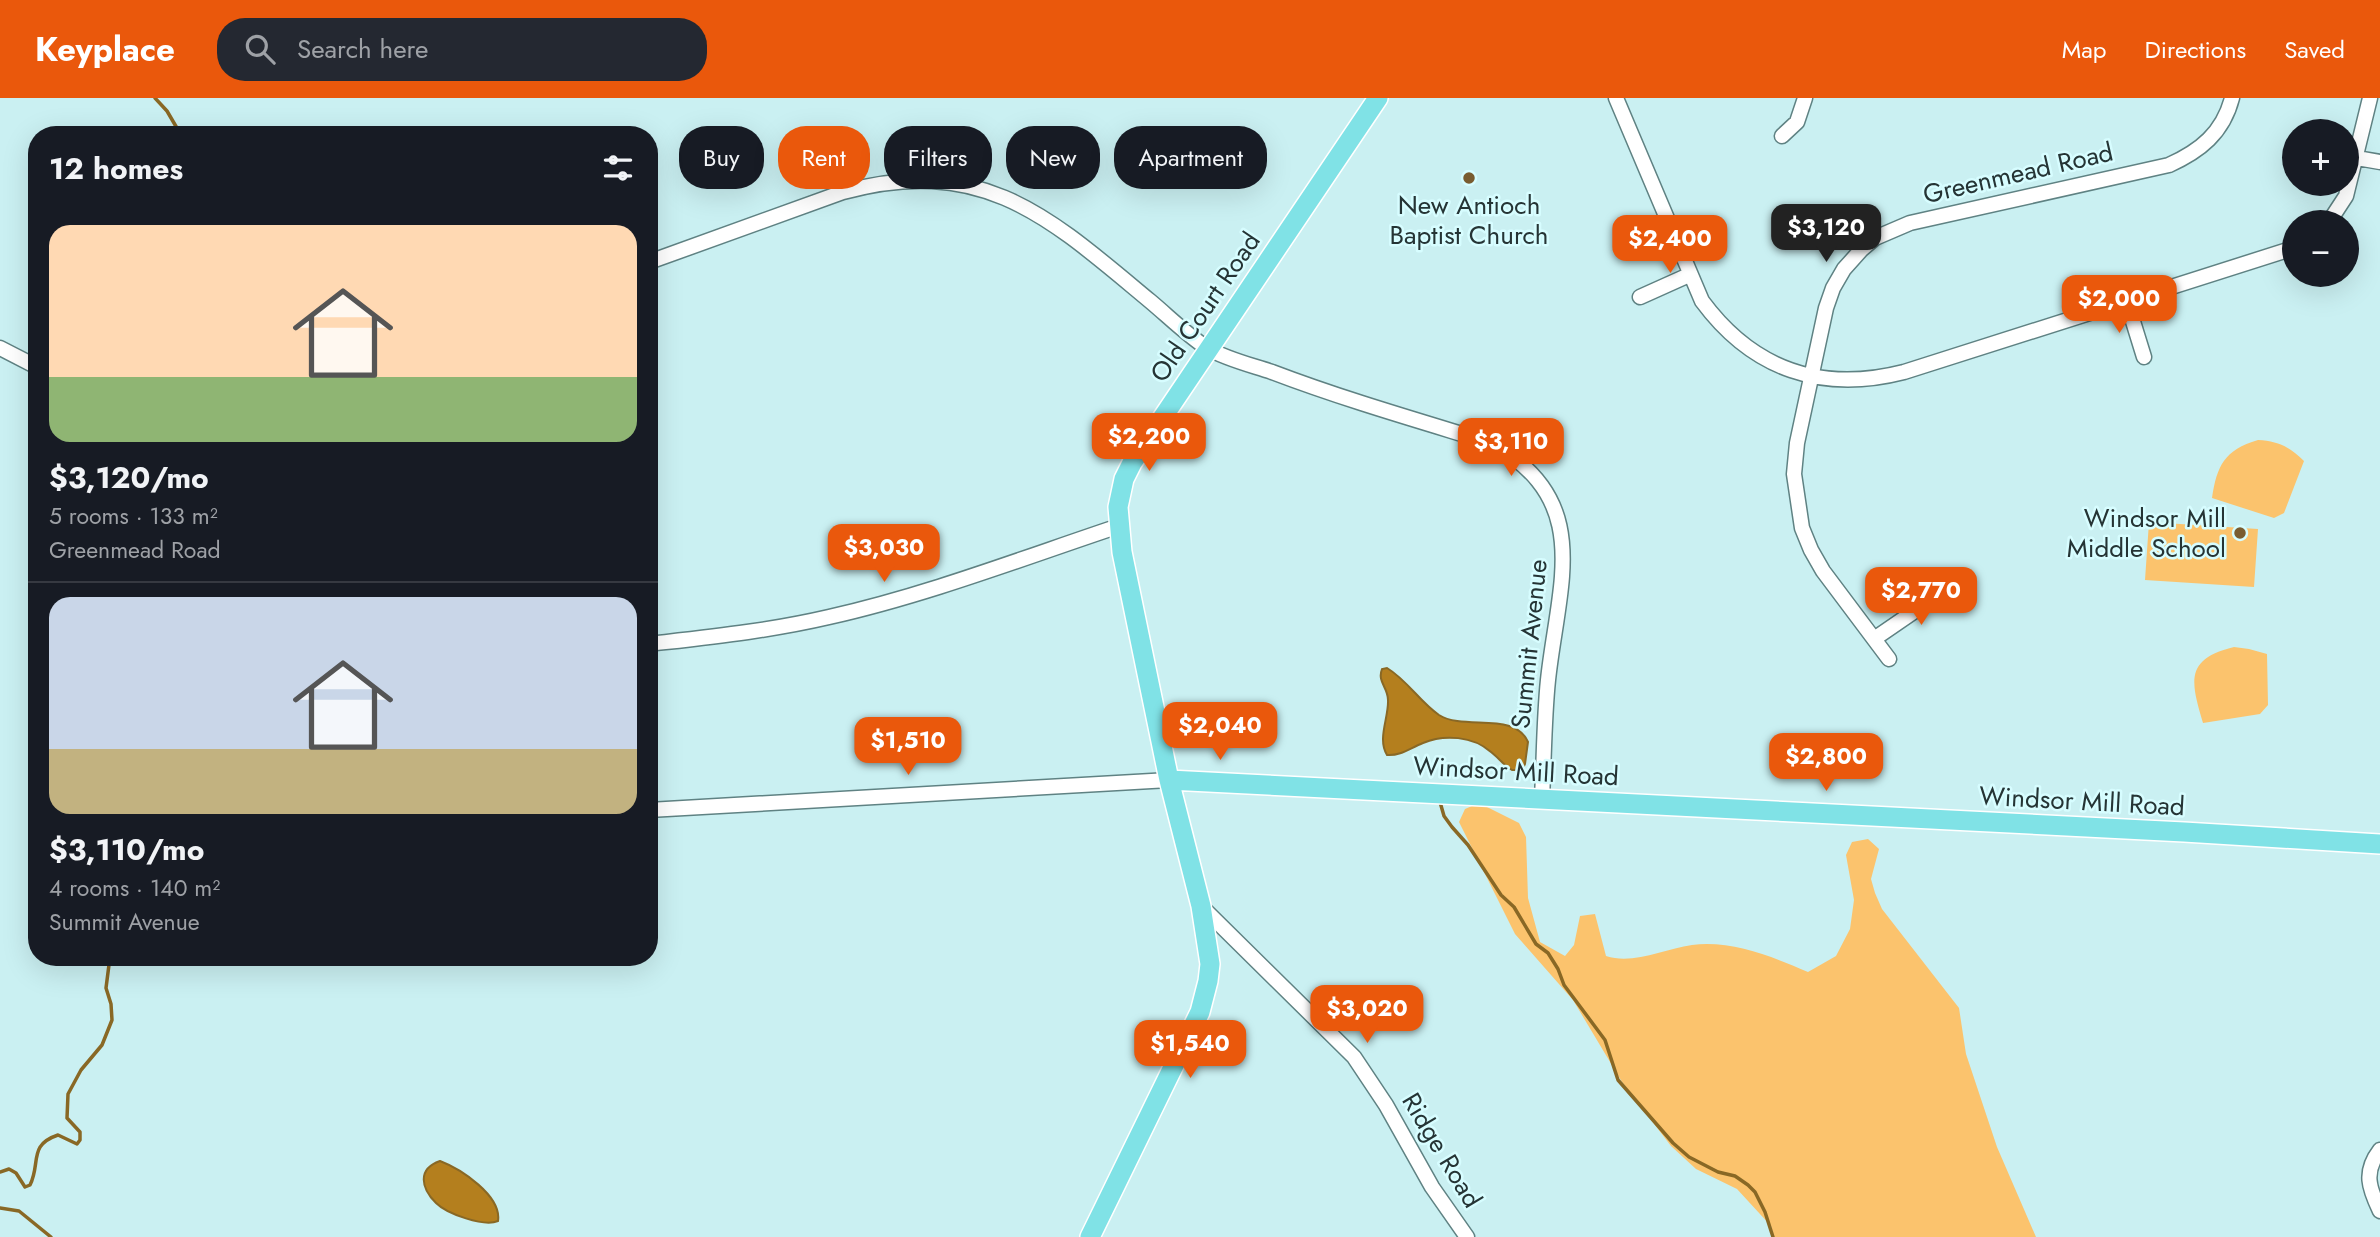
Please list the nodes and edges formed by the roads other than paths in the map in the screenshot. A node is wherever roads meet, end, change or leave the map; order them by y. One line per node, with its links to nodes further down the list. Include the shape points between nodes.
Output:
1 (1378, 98): 16 (main road, Old Court Road)
2 (1616, 98): 12 (street)
3 (1805, 98): 6 (street, via 1797,122)
4 (2232, 98): 19 (street, Greenmead Road, via 2211,138 2200,149 2169,164 1910,223 1875,238 1844,269 1833,288)
5 (2370, 98): 7 (street)
6 (1782, 136)
7 (2359, 149)
8 (2359, 158): 9 (street)
9 (2380, 162)
10 (2282, 252): 14 (street)
11 (658, 259): 16 (street, Summit Avenue, via 872,184 914,180 965,186 1015,201 1060,228)
12 (1689, 275): 13 (street); 19 (street, via 1708,309 1733,336 1768,361)
13 (1640, 296)
14 (2127, 302): 17 (street); 19 (street, via 1881,378)
15 (0, 348): 18 (street)
16 (1208, 348): 20 (main road, Old Court Road, via 1124,479); 26 (street, Summit Avenue, via 1330,394 1488,442 1537,481 1558,516 1564,555 1548,678)
17 (2144, 357)
18 (28, 362)
19 (1811, 377): 22 (street, Greenmead Road, via 1794,474 1802,528 1823,571)
20 (1119, 526): 23 (street, via 831,617); 25 (main road, Old Court Road)
21 (1953, 590): 22 (street)
22 (1874, 639): 24 (street, Greenmead Road)
23 (658, 643)
24 (1889, 659)
25 (1169, 780): 26 (main road, Windsor Mill Road); 27 (street, Windsor Mill Road); 29 (main road, Old Court Road)
26 (1542, 798): 28 (main road, Windsor Mill Road)
27 (658, 809)
28 (2380, 844)
29 (1201, 906): 32 (main road, Old Court Road, via 1210,964 1200,1012); 33 (street, Ridge Road, via 1354,1057)
30 (2380, 1150): 31 (street, via 2368,1174)
31 (2380, 1211)
32 (1090, 1237)
33 (1467, 1237)

